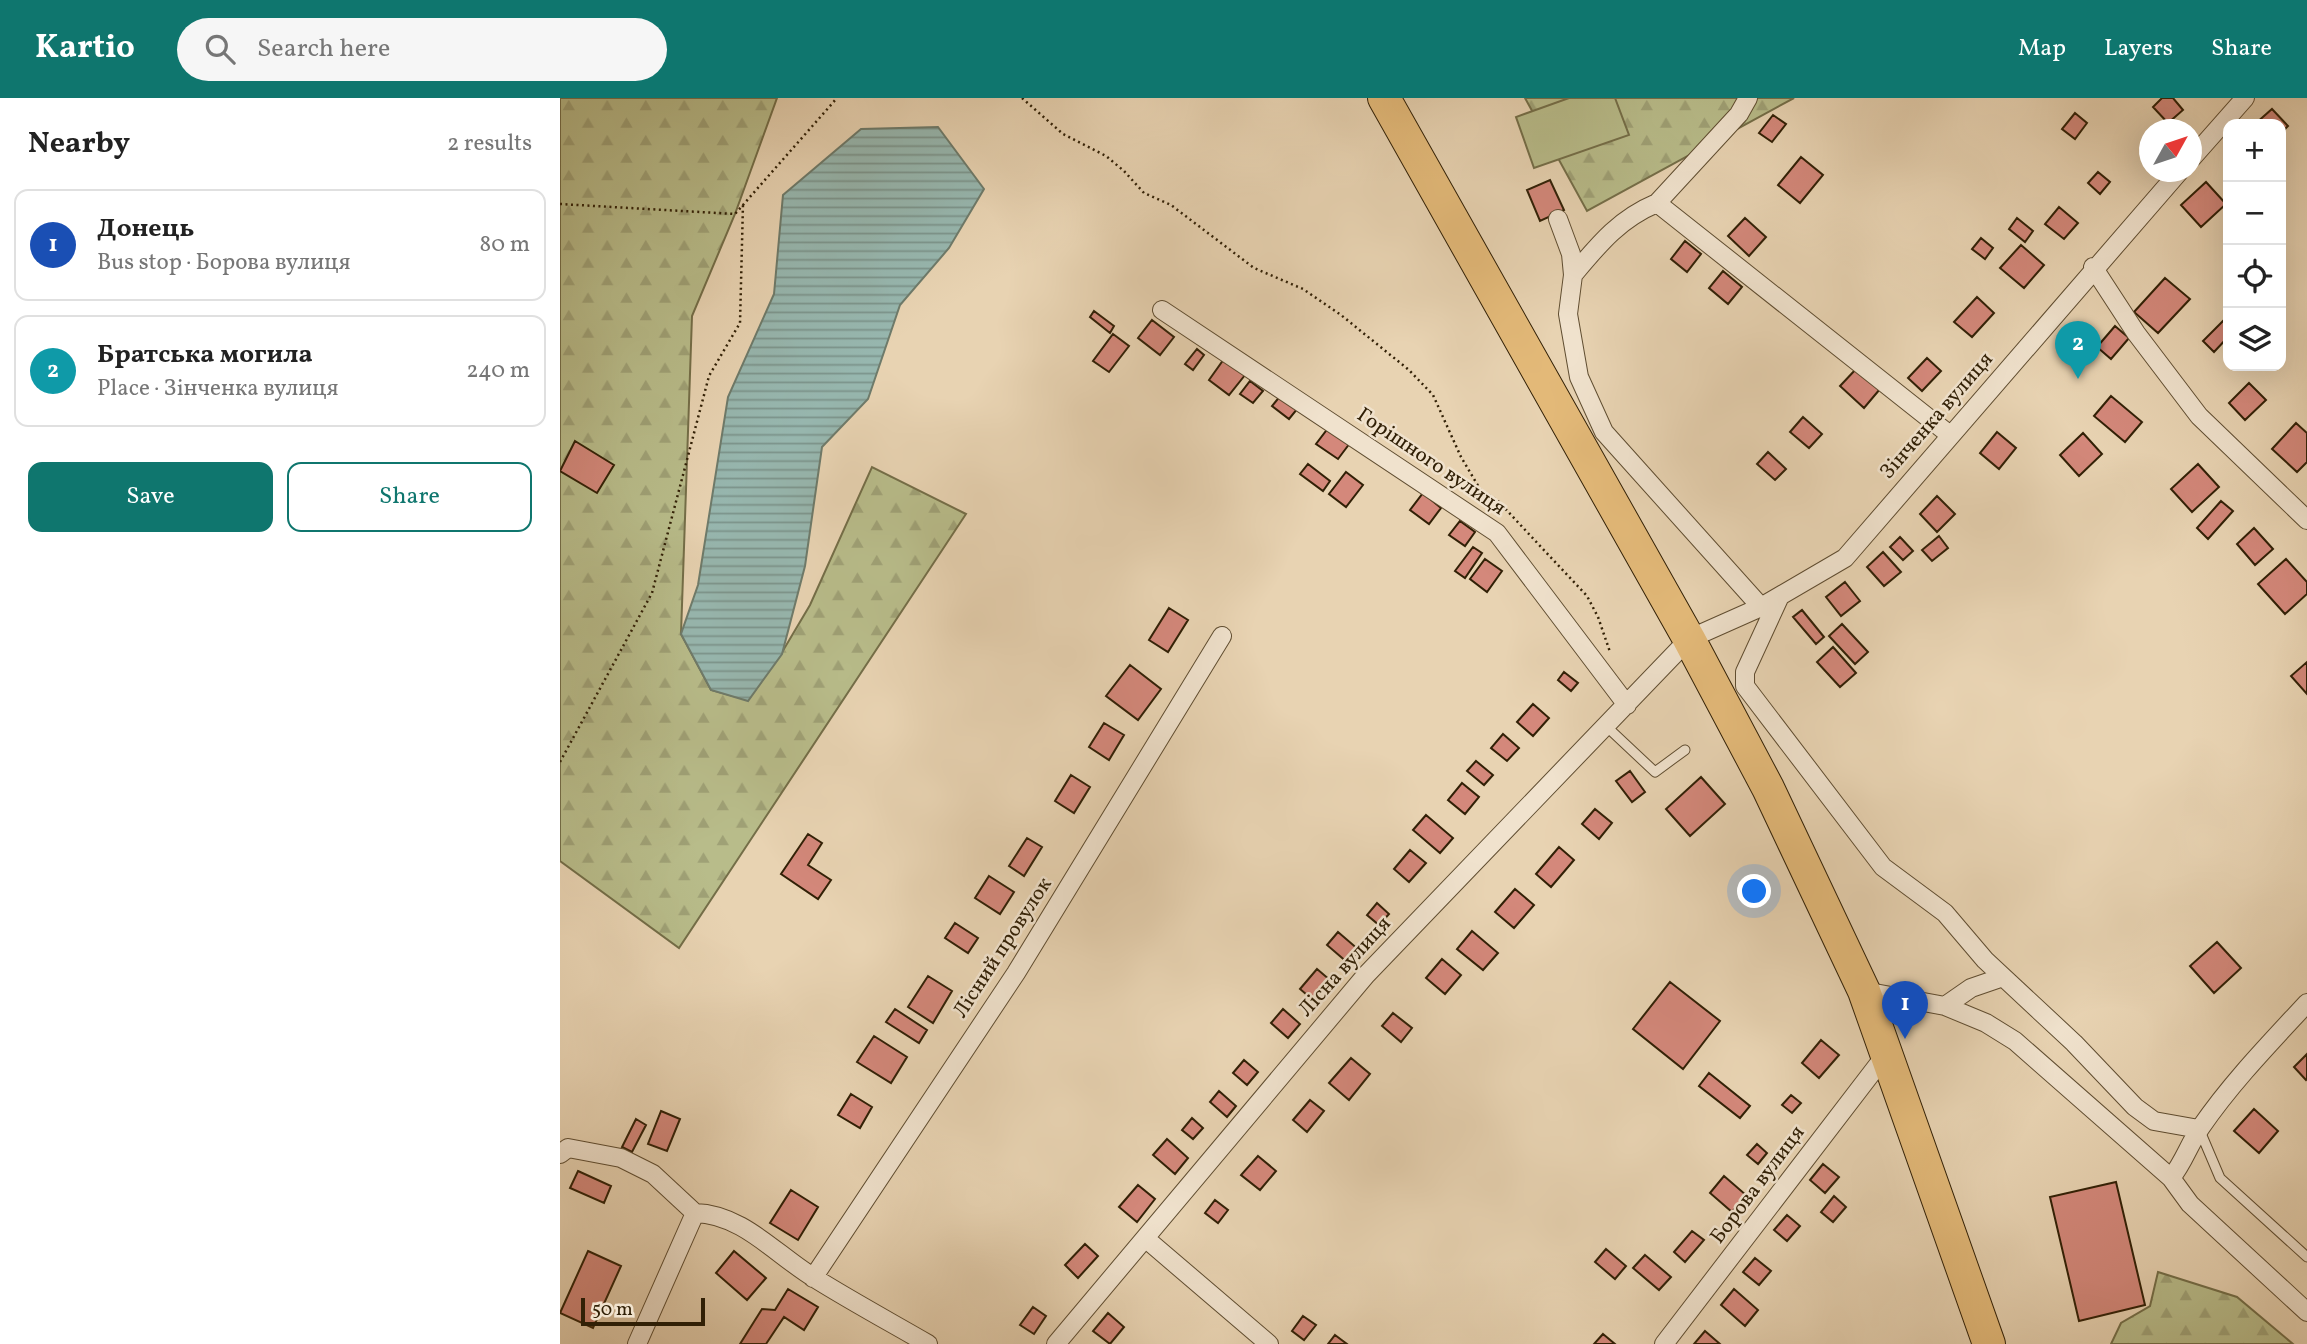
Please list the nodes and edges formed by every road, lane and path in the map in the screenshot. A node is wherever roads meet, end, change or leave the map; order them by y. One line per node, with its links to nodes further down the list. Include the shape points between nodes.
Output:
1 (836, 98): 10 (path)
2 (1023, 98): 21 (path, via 1063,134 1115,164 1144,193 1171,205 1254,268 1303,289 1341,314 1409,370 1433,394 1480,489 1498,501 1587,596)
3 (1384, 98): 20 (highway)
4 (1748, 98): 8 (street, via 1739,114)
5 (2245, 98): 6 (street)
6 (2202, 147)
7 (2170, 182): 12 (street, Зінченка вулиця)
8 (1657, 203): 13 (street, via 1630,214); 15 (street)
9 (560, 204): 10 (path, via 735,215)
10 (743, 204): 25 (path, via 740,323 709,376 652,593)
11 (1558, 219): 13 (street, via 1571,254)
12 (2093, 267): 15 (street, Зінченка вулиця); 16 (street, via 2199,416)
13 (1573, 275): 18 (street, via 1568,314 1578,377 1604,432)
14 (1162, 310): 22 (street, Горішного вулиця, via 1497,533)
15 (1950, 435): 17 (street, Зінченка вулиця, via 1844,558)
16 (2307, 520)
17 (1780, 596): 18 (street, Зінченка вулиця); 26 (street, via 1745,672 1745,686 1883,867 1945,913)
18 (1761, 607): 20 (street, Зінченка вулиця)
19 (1222, 636): 37 (street, Лісний провулок, via 1016,973)
20 (1689, 639): 22 (street, Лісна вулиця); 27 (highway, via 1768,788)
21 (1613, 661)
22 (1627, 705): 23 (street, Лісна вулиця)
23 (1606, 726): 24 (lane, via 1656,772); 35 (street, Лісна вулиця, via 1366,975)
24 (1685, 750)
25 (560, 762)
26 (2003, 977): 29 (street, via 1971,988); 31 (street, via 2135,1108 2154,1121)
27 (1864, 991): 29 (street); 30 (highway)
28 (2307, 1003): 31 (street, via 2252,1061)
29 (1945, 1006): 33 (street, via 2015,1041)
30 (1887, 1053): 43 (street, Борова вулиця); 44 (highway)
31 (2199, 1129): 33 (street); 36 (lane, via 2220,1178)
32 (560, 1154): 34 (street, via 568,1148 621,1158 653,1174)
33 (2171, 1178): 38 (street, via 2190,1204)
34 (695, 1213): 37 (street, via 740,1225); 39 (street)
35 (1145, 1238): 41 (street, Лісна вулиця); 42 (street)
36 (2307, 1256)
37 (813, 1278): 40 (street)
38 (2307, 1312)
39 (637, 1344)
40 (928, 1344)
41 (1056, 1344)
42 (1269, 1344)
43 (1664, 1344)
44 (1989, 1344)

